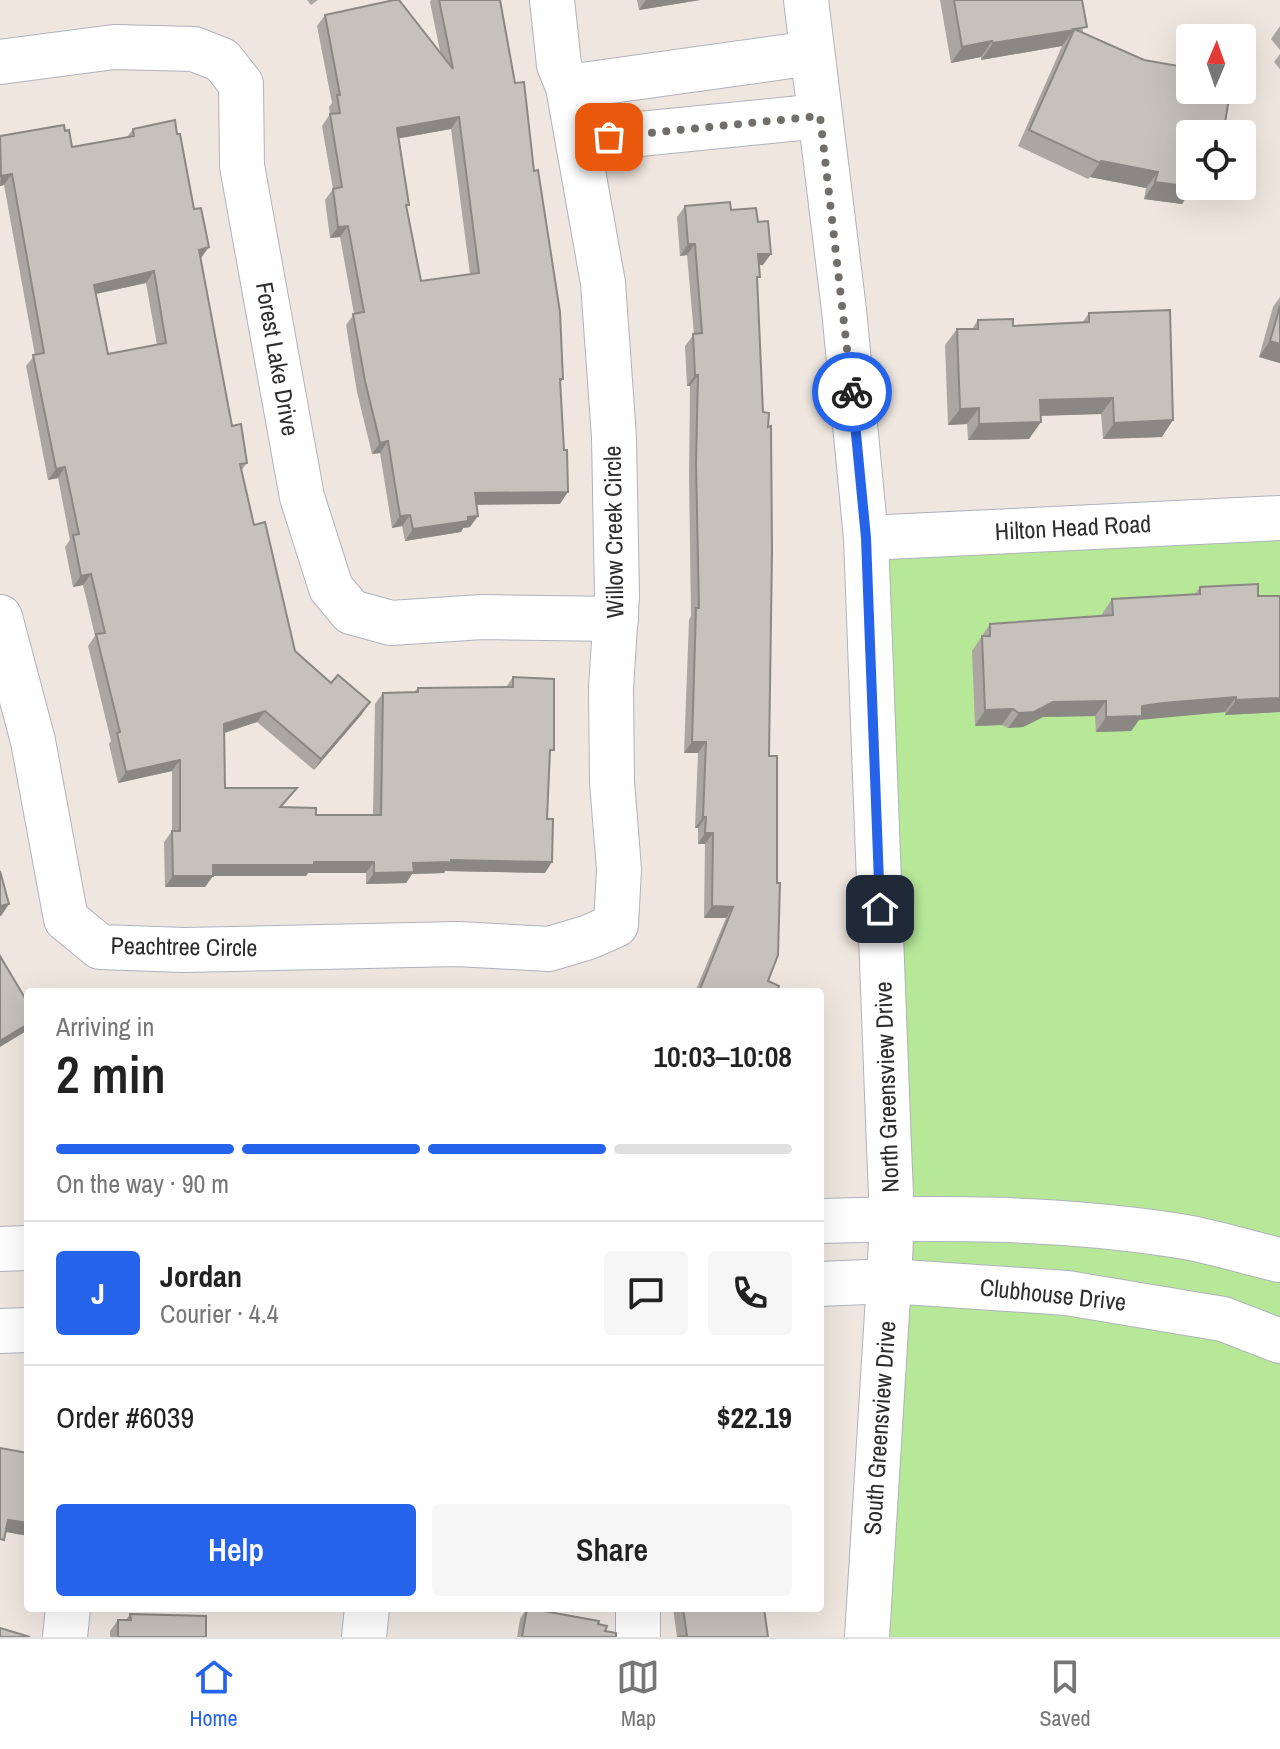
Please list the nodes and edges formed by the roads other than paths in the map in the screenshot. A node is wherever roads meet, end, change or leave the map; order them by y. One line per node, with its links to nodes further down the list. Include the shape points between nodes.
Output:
1 (552, 0): 5 (street, Willow Creek Circle, via 559,65)
2 (806, 0): 3 (street, North Greensview Drive)
3 (812, 53): 5 (street); 6 (street, North Greensview Drive)
4 (0, 62): 11 (street, Forest Lake Drive, via 114,47 194,49 222,60 241,84 242,166 302,497 331,588 351,612 391,623 482,617)
5 (568, 87): 7 (street, Willow Creek Circle)
6 (820, 116): 7 (street); 9 (street, North Greensview Drive)
7 (579, 140): 11 (street, Willow Creek Circle, via 603,283 614,437)
8 (1280, 518): 9 (street, Hilton Head Road)
9 (866, 538): 13 (street, North Greensview Drive)
10 (0, 617): 12 (street, Peachtree Circle, via 33,741 66,919 100,947 458,944 549,949)
11 (616, 619): 12 (street, Willow Creek Circle, via 611,688 619,869)
12 (616, 925)
13 (892, 1218): 14 (street); 17 (street, via 1052,1221 1175,1235); 18 (street, South Greensview Drive)
14 (824, 1221)
15 (24, 1248): 16 (street)
16 (0, 1249)
17 (1280, 1260)
18 (889, 1281): 19 (street, Clubhouse Drive); 22 (street, Clubhouse Drive, via 1067,1293 1223,1319); 29 (street, South Greensview Drive)
19 (824, 1284)
20 (24, 1330): 21 (street)
21 (0, 1331)
22 (1280, 1341)
23 (68, 1612): 26 (street)
24 (367, 1612): 27 (street)
25 (638, 1612): 28 (street)
26 (65, 1637)
27 (364, 1637)
28 (638, 1637)
29 (867, 1637)

